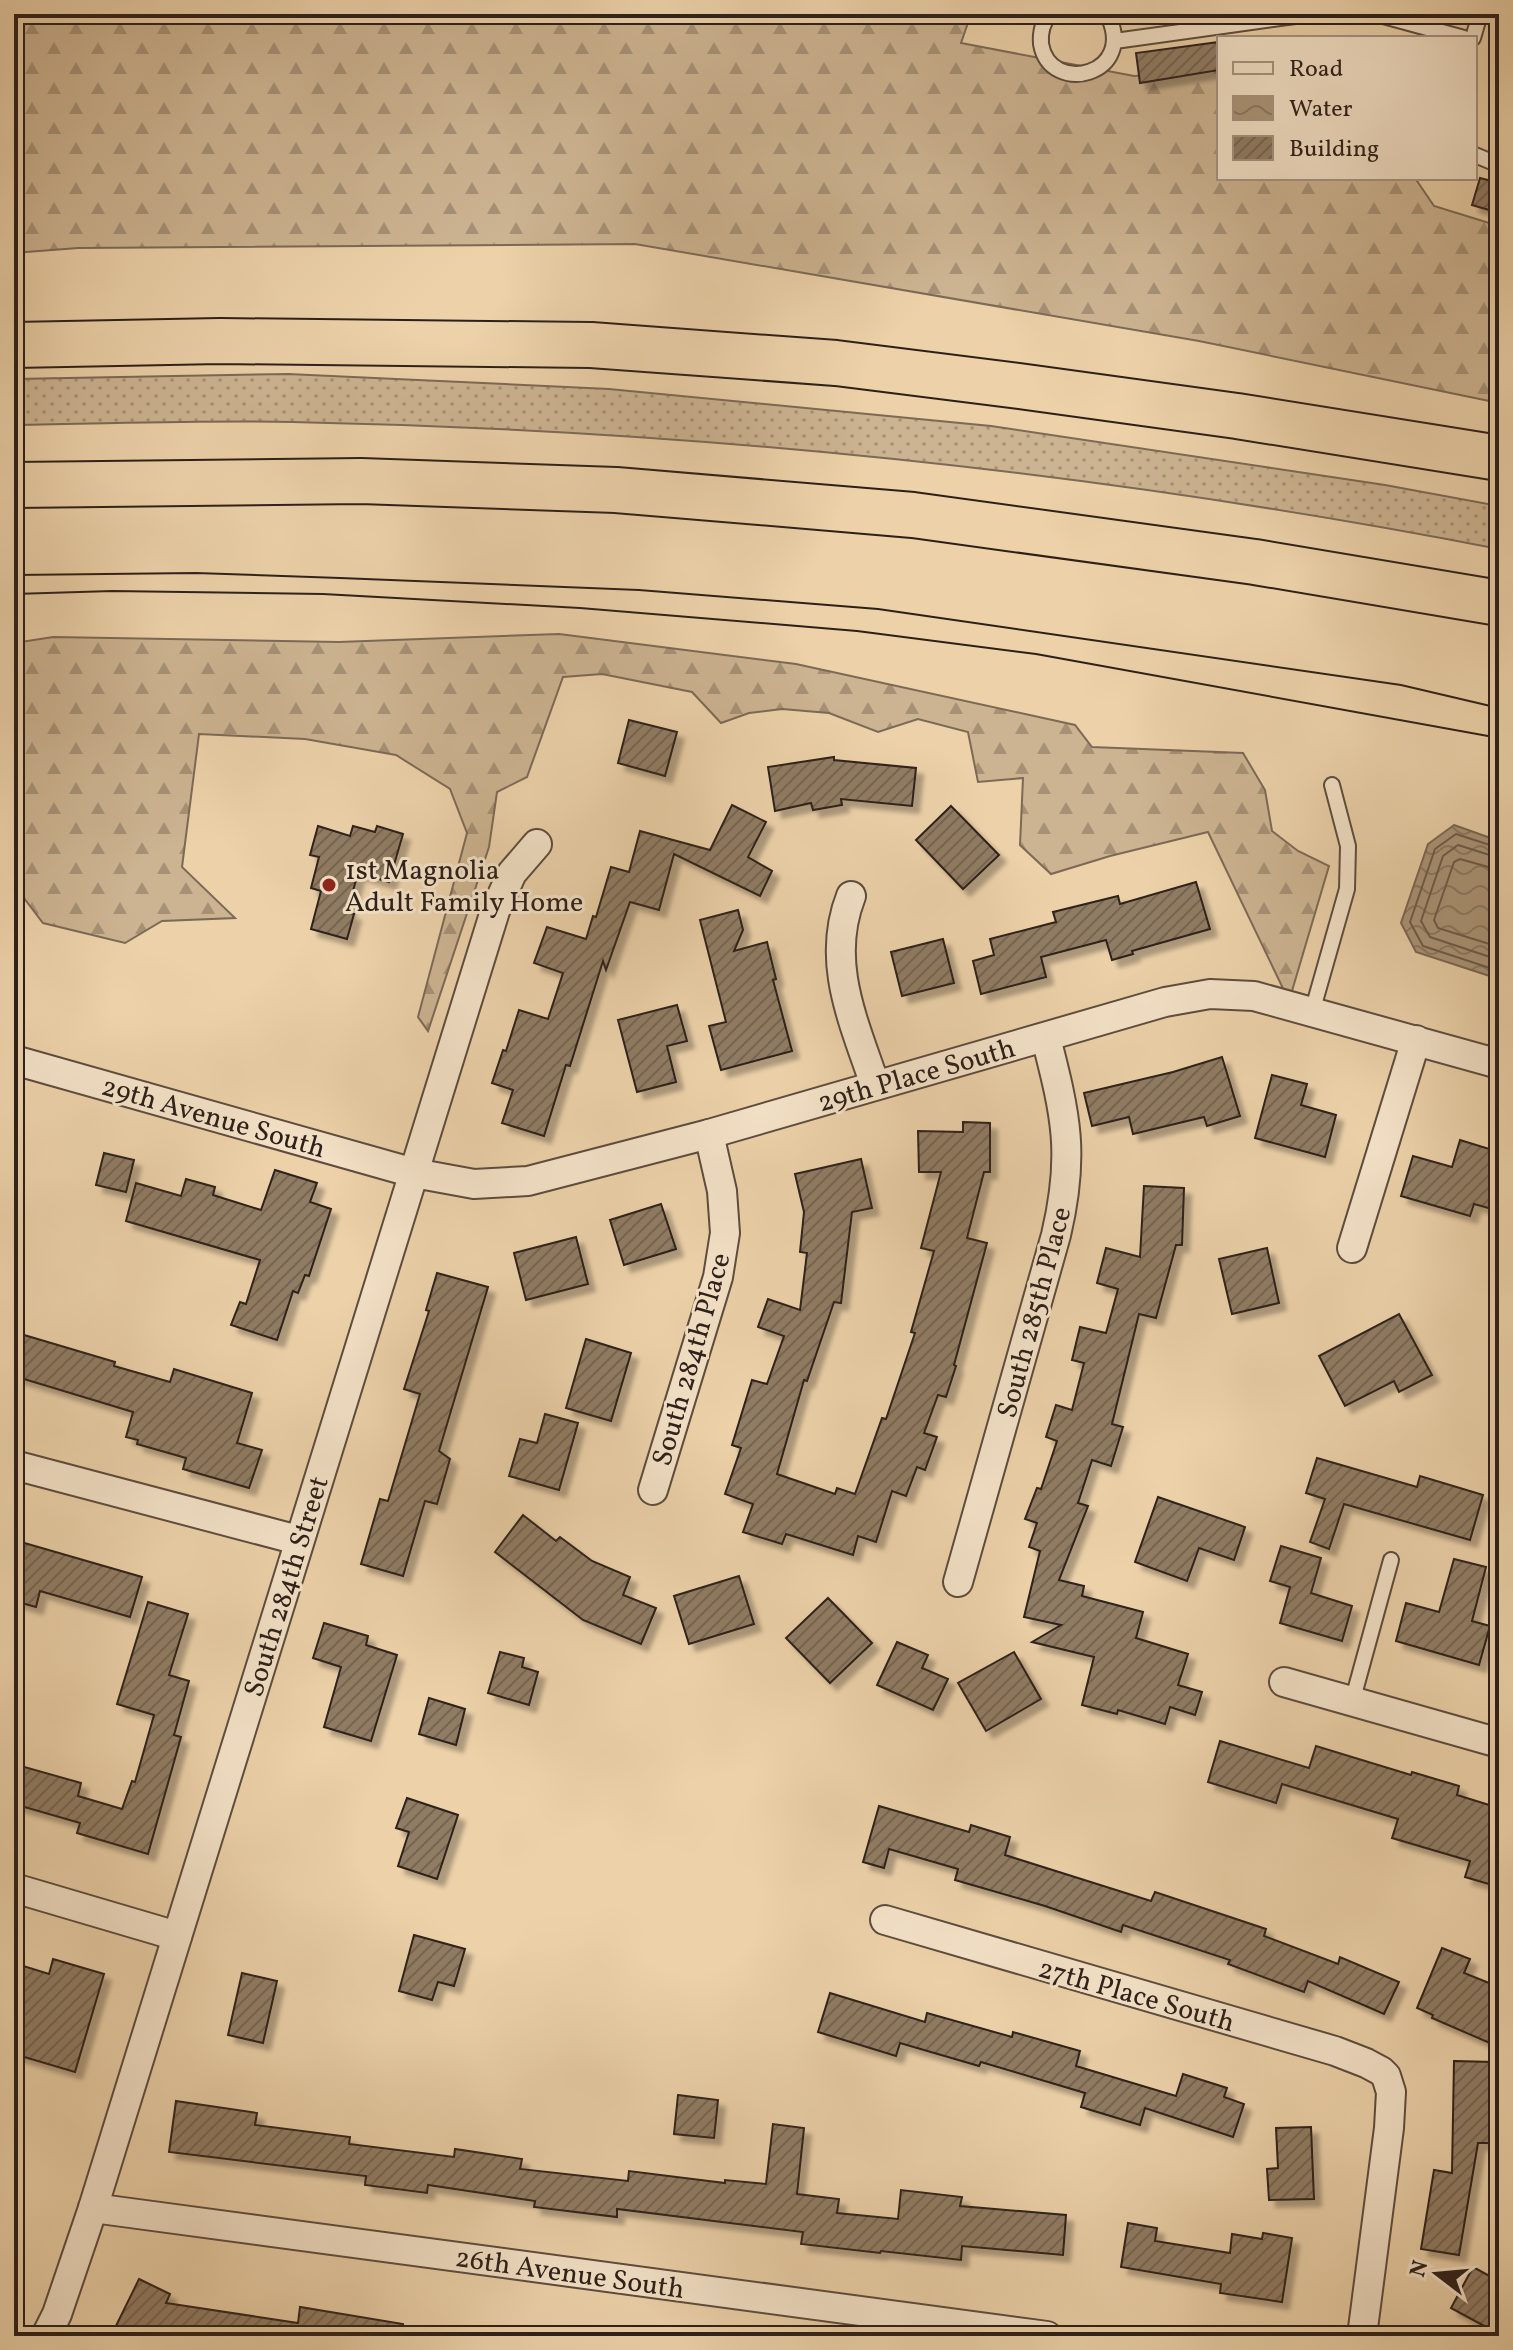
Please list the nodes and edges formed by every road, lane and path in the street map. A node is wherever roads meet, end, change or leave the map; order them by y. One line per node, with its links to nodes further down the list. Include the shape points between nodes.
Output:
1 (1050, 14): 8 (lane, via 1040,33 1042,48 1060,70 1088,73 1101,67)
2 (1107, 14): 8 (lane)
3 (1310, 14): 8 (lane)
4 (1376, 14): 6 (lane)
5 (1480, 14): 7 (lane)
6 (1457, 36)
7 (1474, 36)
8 (1115, 41)
9 (1477, 156): 10 (lane)
10 (1499, 165)
11 (14, 345): 12 (highway, via 591,345 836,363 1237,416)
12 (1499, 458)
13 (14, 485): 14 (highway, via 361,481 616,490 913,515 1255,562)
14 (1499, 603)
15 (1332, 785): 18 (lane, via 1348,846 1348,880)
16 (537, 844): 25 (street, South 284th Street, via 518,864 495,911)
17 (851, 896): 23 (street, via 841,929 840,969)
18 (1312, 1012): 19 (street, 29th Place South, via 1254,996 1210,994); 20 (street, 29th Place South)
19 (1046, 1038): 23 (street, 29th Place South); 31 (street, South 285th Place, via 1067,1128 1067,1186)
20 (1416, 1040): 22 (street, 29th Place South); 26 (street)
21 (14, 1060): 25 (street, 29th Avenue South)
22 (1499, 1064)
23 (875, 1085): 24 (street, 29th Place South)
24 (709, 1134): 25 (street, 29th Place South, via 528,1181 474,1184); 28 (street, South 284th Place, via 725,1233 718,1277)
25 (414, 1173): 29 (street, South 284th Street)
26 (1352, 1248)
27 (14, 1465): 29 (street)
28 (653, 1490)
29 (298, 1540): 37 (street, South 284th Street)
30 (1391, 1560): 33 (lane)
31 (958, 1582)
32 (1284, 1682): 33 (street)
33 (1352, 1702): 34 (street)
34 (1499, 1743)
35 (14, 1888): 37 (street)
36 (885, 1920): 41 (street, 27th Place South, via 1335,2051 1386,2076 1391,2092 1389,2128)
37 (177, 1936): 38 (street, South 284th Street)
38 (93, 2208): 39 (street, South 284th Street); 40 (street, 26th Avenue South)
39 (46, 2336)
40 (1047, 2336)
41 (1362, 2336)

